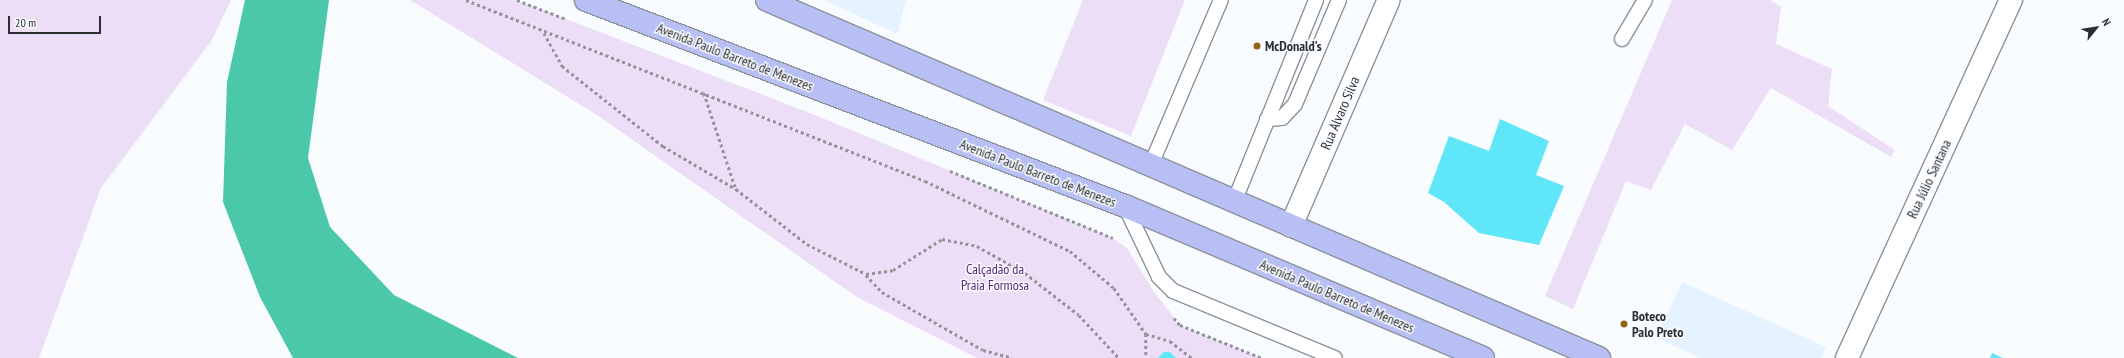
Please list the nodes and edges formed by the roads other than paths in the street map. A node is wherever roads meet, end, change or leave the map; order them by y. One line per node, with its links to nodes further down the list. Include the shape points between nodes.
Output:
1 (586, 0): 13 (main road, Avenida Paulo Barreto de Menezes)
2 (767, 0): 11 (main road)
3 (1221, 0): 11 (lane)
4 (1316, 0): 10 (lane)
5 (1339, 0): 10 (lane, via 1294,104 1282,118)
6 (1388, 0): 14 (street, Rua Alvaro Silva)
7 (1644, 0): 9 (lane)
8 (2011, 0): 18 (street, Rua Júlio Santana)
9 (1622, 39)
10 (1267, 119): 12 (lane)
11 (1150, 168): 12 (main road)
12 (1234, 202): 14 (main road)
13 (1125, 206): 15 (lane, via 1159,277 1173,291); 16 (main road, Avenida Paulo Barreto de Menezes)
14 (1291, 226): 17 (main road)
15 (1336, 358)
16 (1483, 358)
17 (1599, 358)
18 (1847, 358)

